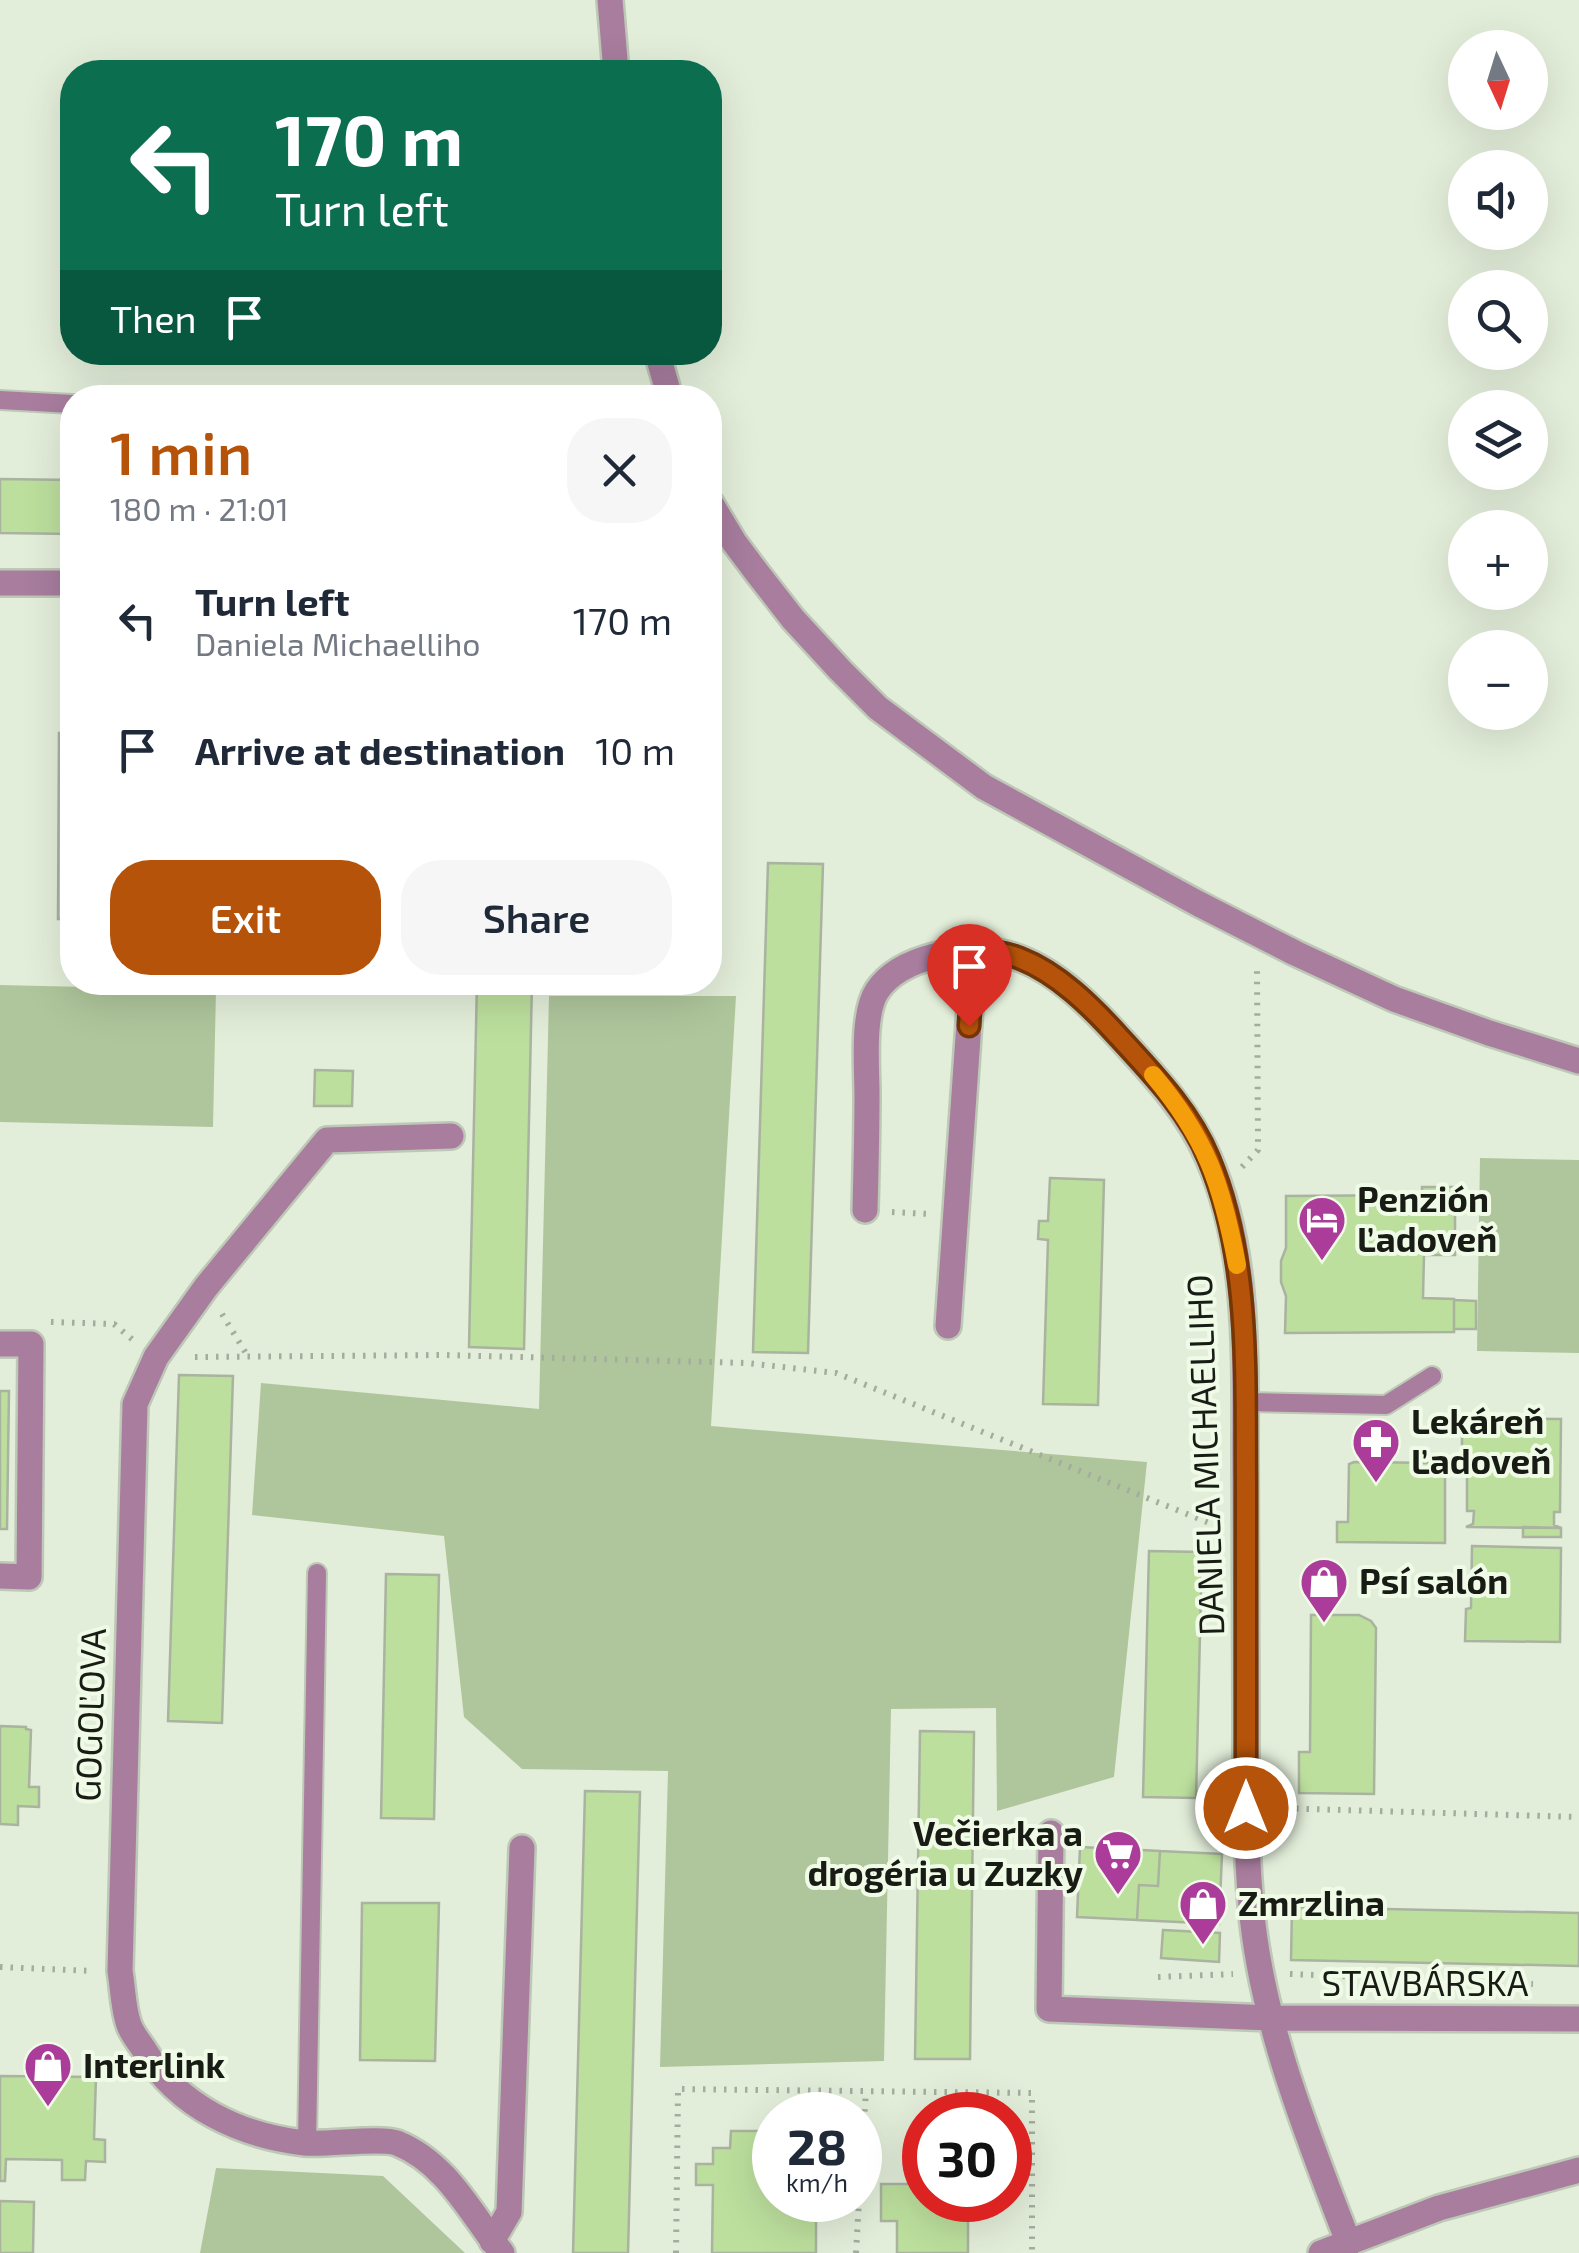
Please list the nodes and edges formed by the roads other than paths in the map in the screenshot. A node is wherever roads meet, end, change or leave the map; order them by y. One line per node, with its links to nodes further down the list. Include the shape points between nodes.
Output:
1 (610, 0): 2 (street)
2 (615, 60)
3 (0, 400): 4 (lane)
4 (60, 403)
5 (722, 522): 9 (street, via 840,670 878,708 984,788 1312,961 1394,998)
6 (60, 582): 7 (street)
7 (0, 583)
8 (974, 950): 11 (street, DANIELA MICHAELLIHO, via 905,967 884,980 872,999); 12 (street); 15 (street, DANIELA MICHAELLIHO, via 1022,959 1094,1010 1192,1126 1229,1221)
9 (1579, 1060)
10 (451, 1136): 22 (street, GOGOĽOVA, via 327,1140 206,1288 156,1358 135,1404 120,1972 128,2024 176,2091 222,2120)
11 (866, 1210)
12 (948, 1326)
13 (0, 1344): 17 (street, via 32,1344 29,1577)
14 (1432, 1376): 15 (lane, via 1386,1405)
15 (1245, 1402): 20 (street, DANIELA MICHAELLIHO, via 1250,1904)
16 (317, 1573): 22 (lane)
17 (0, 1576)
18 (1051, 1833): 20 (street, via 1049,2009)
19 (522, 1848): 25 (street, GOGOĽOVA, via 509,2212)
20 (1271, 2018): 21 (street, STAVBÁRSKA); 24 (street, DANIELA MICHAELLIHO)
21 (1579, 2019)
22 (308, 2143): 25 (street, GOGOĽOVA, via 395,2142 435,2166)
23 (1579, 2170): 24 (street, via 1439,2208)
24 (1349, 2244): 26 (street)
25 (497, 2247)
26 (1321, 2253)

